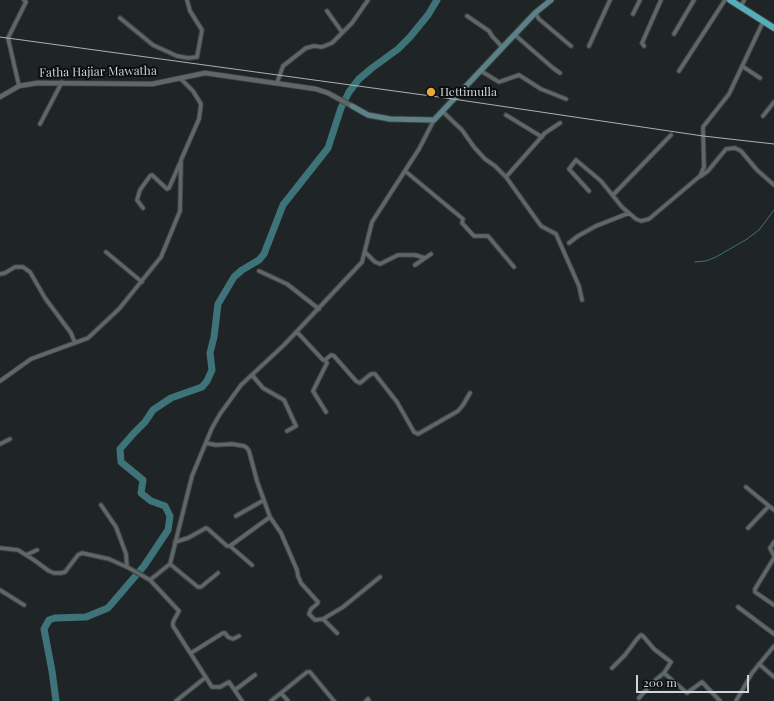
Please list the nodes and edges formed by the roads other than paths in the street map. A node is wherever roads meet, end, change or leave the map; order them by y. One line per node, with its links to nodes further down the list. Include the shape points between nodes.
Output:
1 (24, 0): 35 (street, via 26,2 8,38)
2 (188, 0): 17 (street, via 190,11 202,30 197,57 177,56 153,45)
3 (368, 0): 20 (street, via 361,12)
4 (551, 0): 14 (main road)
5 (610, 0): 24 (street)
6 (640, 0): 15 (street)
7 (660, 0): 25 (street, via 642,43)
8 (694, 0): 21 (street)
9 (725, 0): 29 (street)
10 (730, 0): 12 (highway)
11 (744, 0): 12 (street)
12 (741, 7): 18 (highway)
13 (327, 11): 20 (street)
14 (535, 13): 22 (main road); 23 (street)
15 (633, 14)
16 (467, 16): 26 (street, via 489,31)
17 (120, 18)
18 (763, 22): 19 (highway); 27 (street)
19 (774, 28)
20 (342, 32): 34 (street, via 332,43 322,47 306,48 294,56 284,66)
21 (674, 34)
22 (515, 35): 26 (main road); 30 (street)
23 (571, 46)
24 (589, 46)
25 (644, 46)
26 (503, 48): 28 (main road)
27 (742, 66): 32 (street); 50 (street, via 729,94 703,127 704,168)
28 (481, 71): 37 (street, via 500,82 519,76 541,89); 40 (main road)
29 (679, 71)
30 (560, 73)
31 (180, 78): 33 (street, Fatha Hajiar Mawatha, via 152,84); 34 (street, Fatha Hajiar Mawatha, via 205,73); 48 (street, via 201,104 199,118)
32 (760, 78)
33 (62, 82): 35 (street, Fatha Hajiar Mawatha); 45 (street)
34 (276, 83): 39 (street, Fatha Hajiar Mawatha, via 316,89)
35 (19, 86): 36 (street, Fatha Hajiar Mawatha)
36 (0, 97)
37 (566, 99)
38 (774, 102): 42 (street)
39 (352, 106): 43 (main road, via 368,115 390,119)
40 (442, 111): 43 (main road); 51 (street, via 462,130 485,159)
41 (506, 115): 47 (street)
42 (763, 116)
43 (434, 120): 49 (street)
44 (560, 123): 47 (street)
45 (40, 124)
46 (671, 135): 54 (street)
47 (542, 137): 51 (street)
48 (181, 160): 55 (street, via 169,188 150,176 140,190 137,200); 66 (street, via 180,211 161,257)
49 (405, 171): 59 (street, via 372,222); 63 (street, via 463,219 462,223 474,236 488,236)
50 (700, 176): 52 (street, via 708,171 726,149 735,148 741,151); 56 (street, via 649,219 636,220)
51 (506, 177): 67 (street, via 542,226 556,234 580,286)
52 (774, 186)
53 (589, 190): 54 (street, via 569,169 576,160)
54 (613, 195): 56 (street)
55 (143, 208)
56 (629, 213): 57 (street, via 596,226)
57 (569, 243)
58 (106, 252): 66 (street)
59 (365, 252): 61 (street, via 380,264 398,255); 68 (street, via 362,262)
60 (431, 254): 61 (street)
61 (425, 258): 62 (street)
62 (415, 265)
63 (514, 267)
64 (259, 271): 68 (street, via 287,284)
65 (0, 274): 70 (street, via 15,267 23,267 30,272 45,298 62,318)
66 (142, 282): 70 (street, via 119,309 88,338)
67 (582, 300)
68 (319, 309): 69 (street)
69 (297, 332): 71 (street); 72 (street)
70 (75, 343): 73 (street, via 30,360)
71 (325, 360): 74 (street, via 331,355 334,356 356,382 360,383 375,374 397,402 414,432 418,434 458,411); 75 (street, via 327,363 314,391)
72 (252, 375): 76 (street, via 263,388 284,400 296,426); 78 (street, via 241,385 220,414)
73 (0, 381)
74 (470, 393)
75 (326, 412)
76 (288, 431)
77 (10, 439): 79 (street)
78 (206, 443): 81 (street, via 216,446 244,446 249,451); 88 (street, via 192,476)
79 (0, 444)
80 (746, 487): 83 (street)
81 (264, 500): 85 (street); 86 (street)
82 (101, 505): 97 (street, via 116,527)
83 (769, 506): 84 (street); 87 (street)
84 (774, 510)
85 (236, 516)
86 (270, 517): 90 (street); 105 (street, via 281,533 301,583 318,602 309,614 316,620)
87 (748, 528)
88 (175, 542): 90 (street, via 206,528 226,546); 95 (street)
89 (774, 542): 94 (street, via 770,548)
90 (230, 546): 96 (street)
91 (0, 548): 93 (street, via 18,550)
92 (37, 550): 93 (street)
93 (26, 555): 97 (street, via 54,573 65,572 82,553 109,559)
94 (774, 557): 103 (street, via 754,589)
95 (170, 564): 98 (street, via 198,587); 100 (street)
96 (252, 565)
97 (128, 567): 100 (street)
98 (218, 573)
99 (380, 577): 105 (street, via 343,607)
100 (148, 580): 110 (street, via 179,612 173,626)
101 (0, 590): 102 (street)
102 (24, 605)
103 (774, 605)
104 (738, 607): 107 (street)
105 (323, 619): 106 (street)
106 (337, 633)
107 (774, 634)
108 (239, 636): 110 (street, via 233,639 225,633)
109 (773, 649): 111 (street)
110 (191, 653): 115 (street)
111 (759, 664): 116 (street); 128 (street)
112 (612, 668): 113 (street, via 643,636 654,649 671,662)
113 (664, 674): 119 (street); 127 (street, via 687,693 702,682)
114 (255, 675): 117 (street)
115 (206, 677): 117 (street, via 212,687 220,688 229,682); 120 (street)
116 (774, 677)
117 (235, 690): 121 (street)
118 (281, 693): 122 (street); 123 (street); 124 (street, via 310,672)
119 (639, 698)
120 (176, 701)
121 (242, 701)
122 (271, 701)
123 (288, 701)
124 (334, 701)
125 (366, 701): 126 (street)
126 (369, 701)
127 (720, 701)
128 (736, 701)

